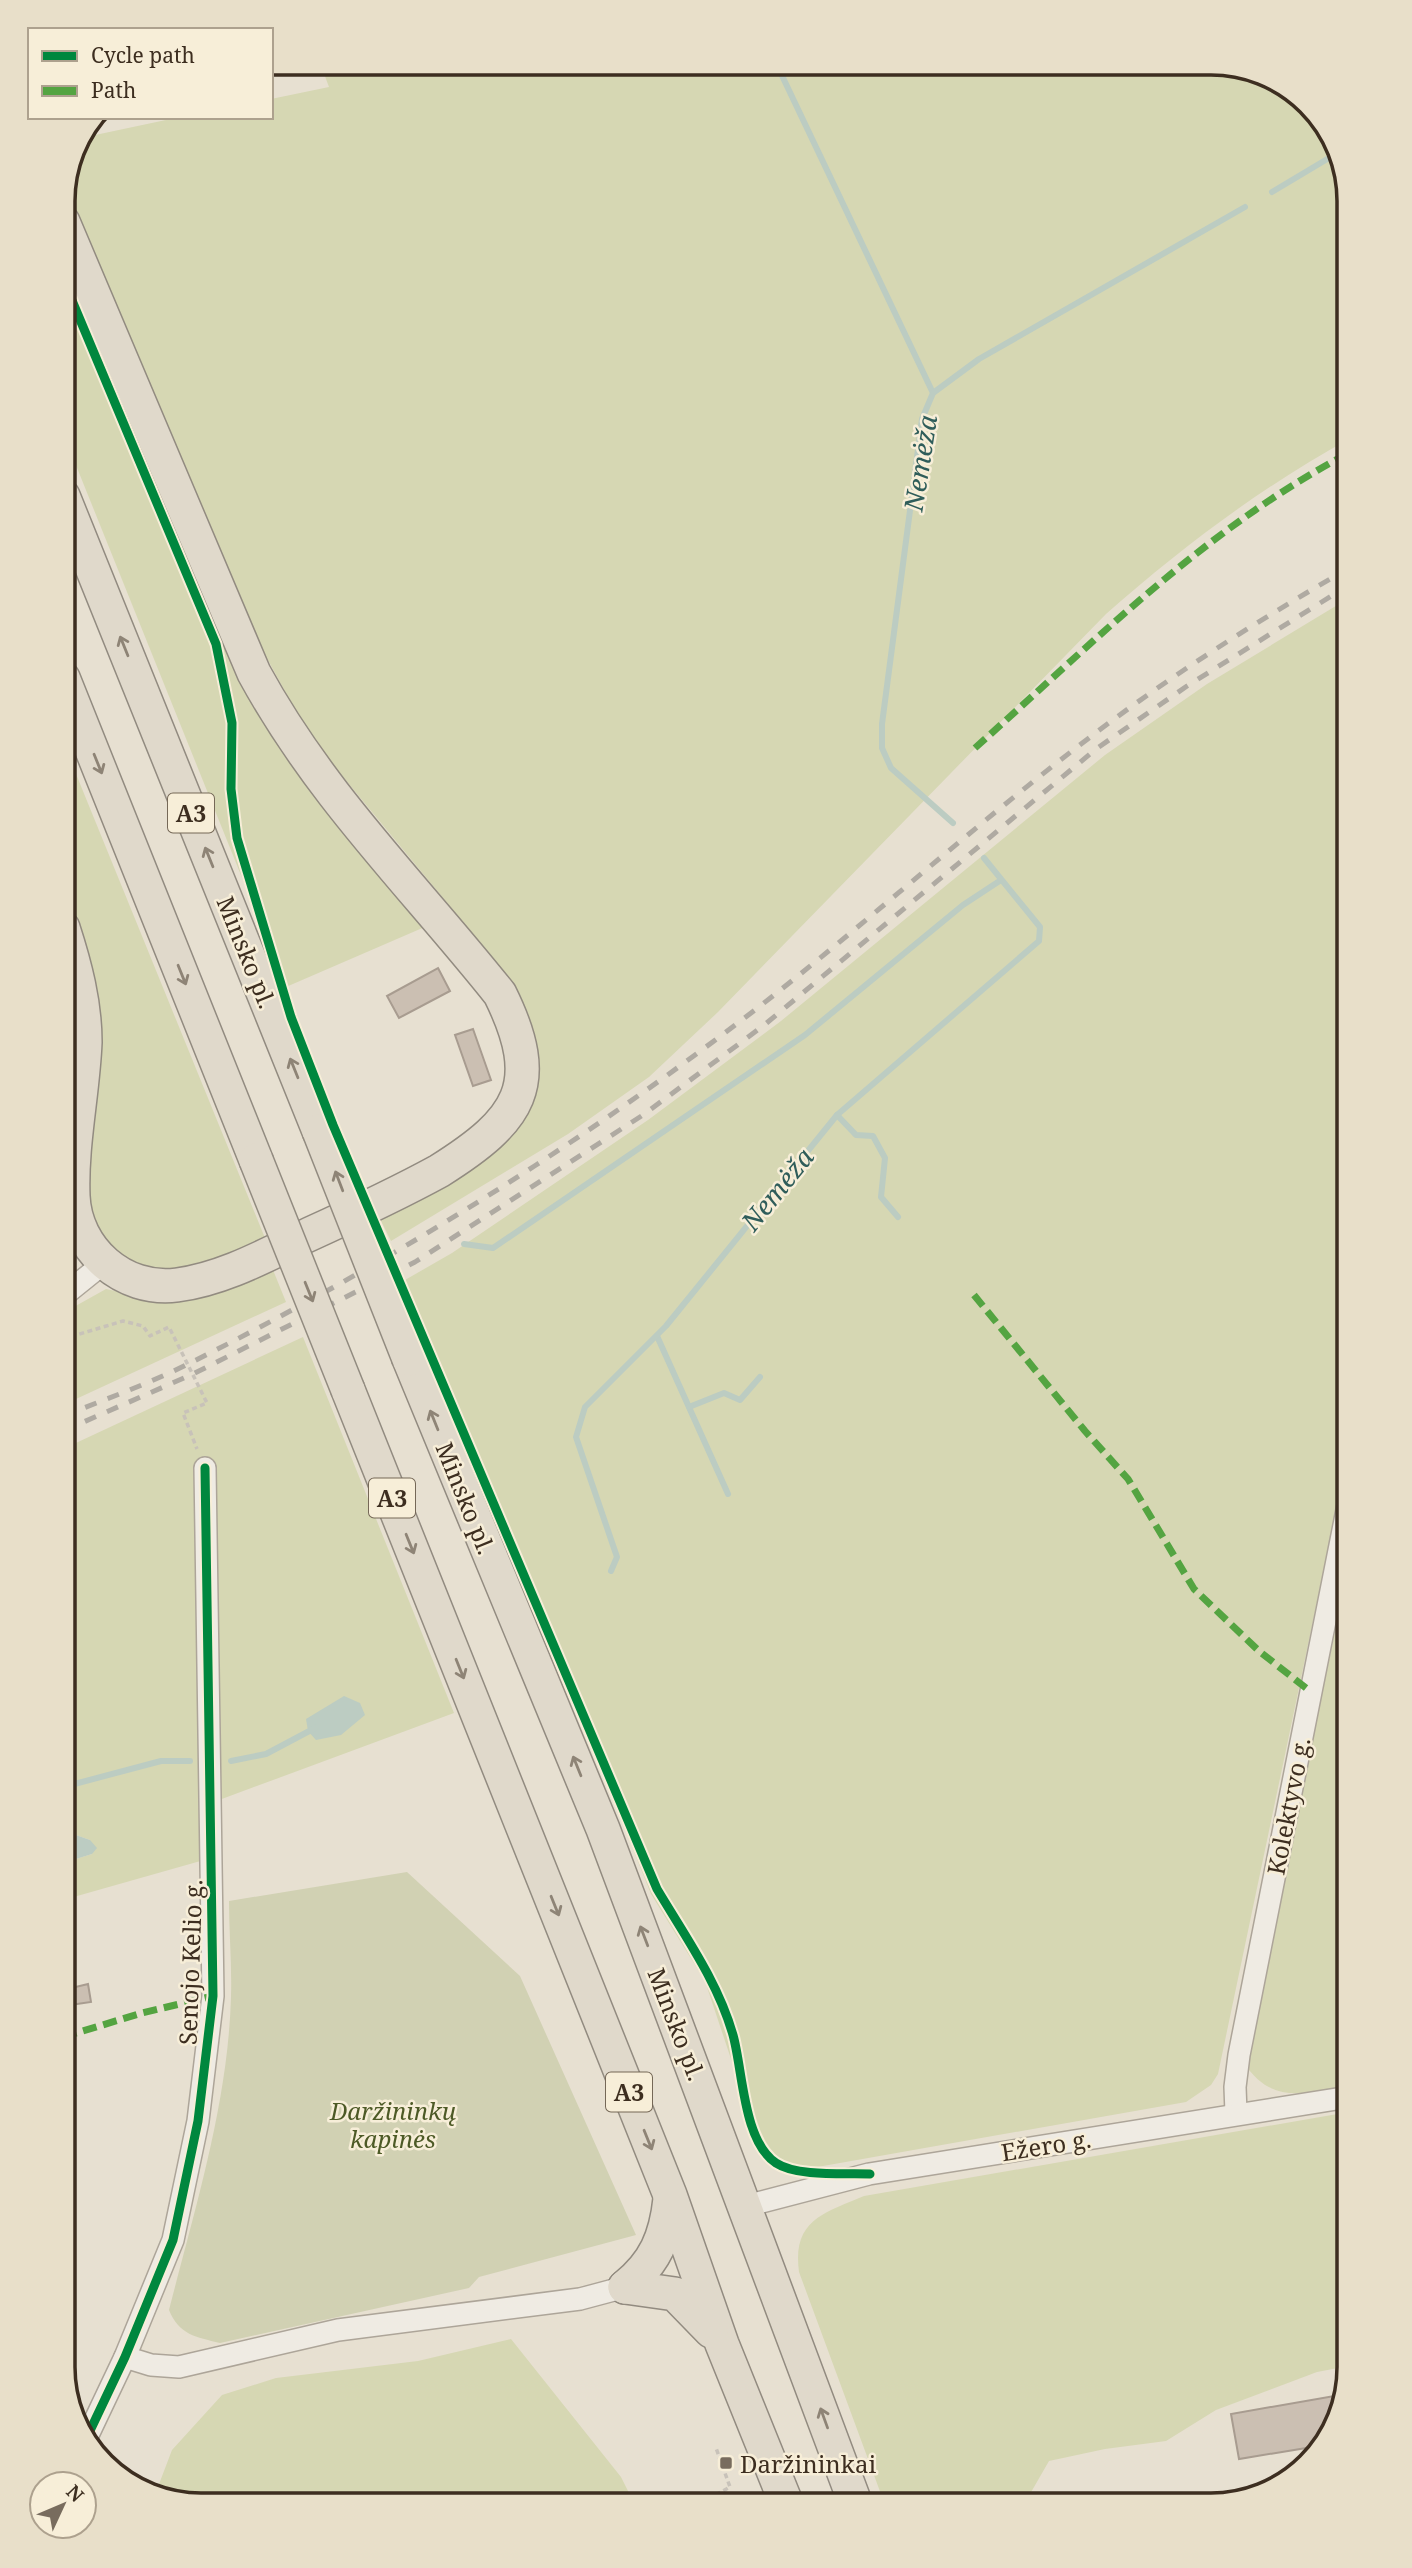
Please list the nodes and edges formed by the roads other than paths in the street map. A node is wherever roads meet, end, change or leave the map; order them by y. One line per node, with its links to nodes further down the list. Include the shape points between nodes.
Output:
1 (76, 253): 7 (highway, via 216,590 282,724 357,827 500,994 516,1026 523,1055 516,1102 503,1123 466,1155 407,1188 248,1264 203,1280 152,1284 126,1277)
2 (76, 528): 14 (highway, Minsko pl. / A3, one-way to 2, bridge, via 603,1829)
3 (76, 710): 13 (highway, A3, one-way to 13, bridge)
4 (76, 966): 5 (highway, via 85,1041)
5 (76, 1138)
6 (76, 1212): 7 (highway, via 79,1228)
7 (104, 1263): 8 (street)
8 (75, 1286)
9 (205, 1468): 17 (street, Senojo Kelio g., via 213,1996 198,2121 173,2240)
10 (1337, 1561): 12 (street, Kolektyvo g., via 1239,2055)
11 (1337, 2099): 12 (street, Ežero g.)
12 (1236, 2113): 14 (street, Ežero g., via 869,2174)
13 (670, 2195): 15 (highway, via 652,2263); 16 (highway, A3)
14 (746, 2206): 20 (highway, Minsko pl. / A3, one-way to 14)
15 (625, 2287): 16 (highway, via 675,2294); 17 (street, via 580,2299 338,2330 179,2367)
16 (722, 2344): 19 (highway, A3)
17 (125, 2357): 18 (street, Senojo Kelio g.)
18 (92, 2429)
19 (782, 2493)
20 (851, 2493)

